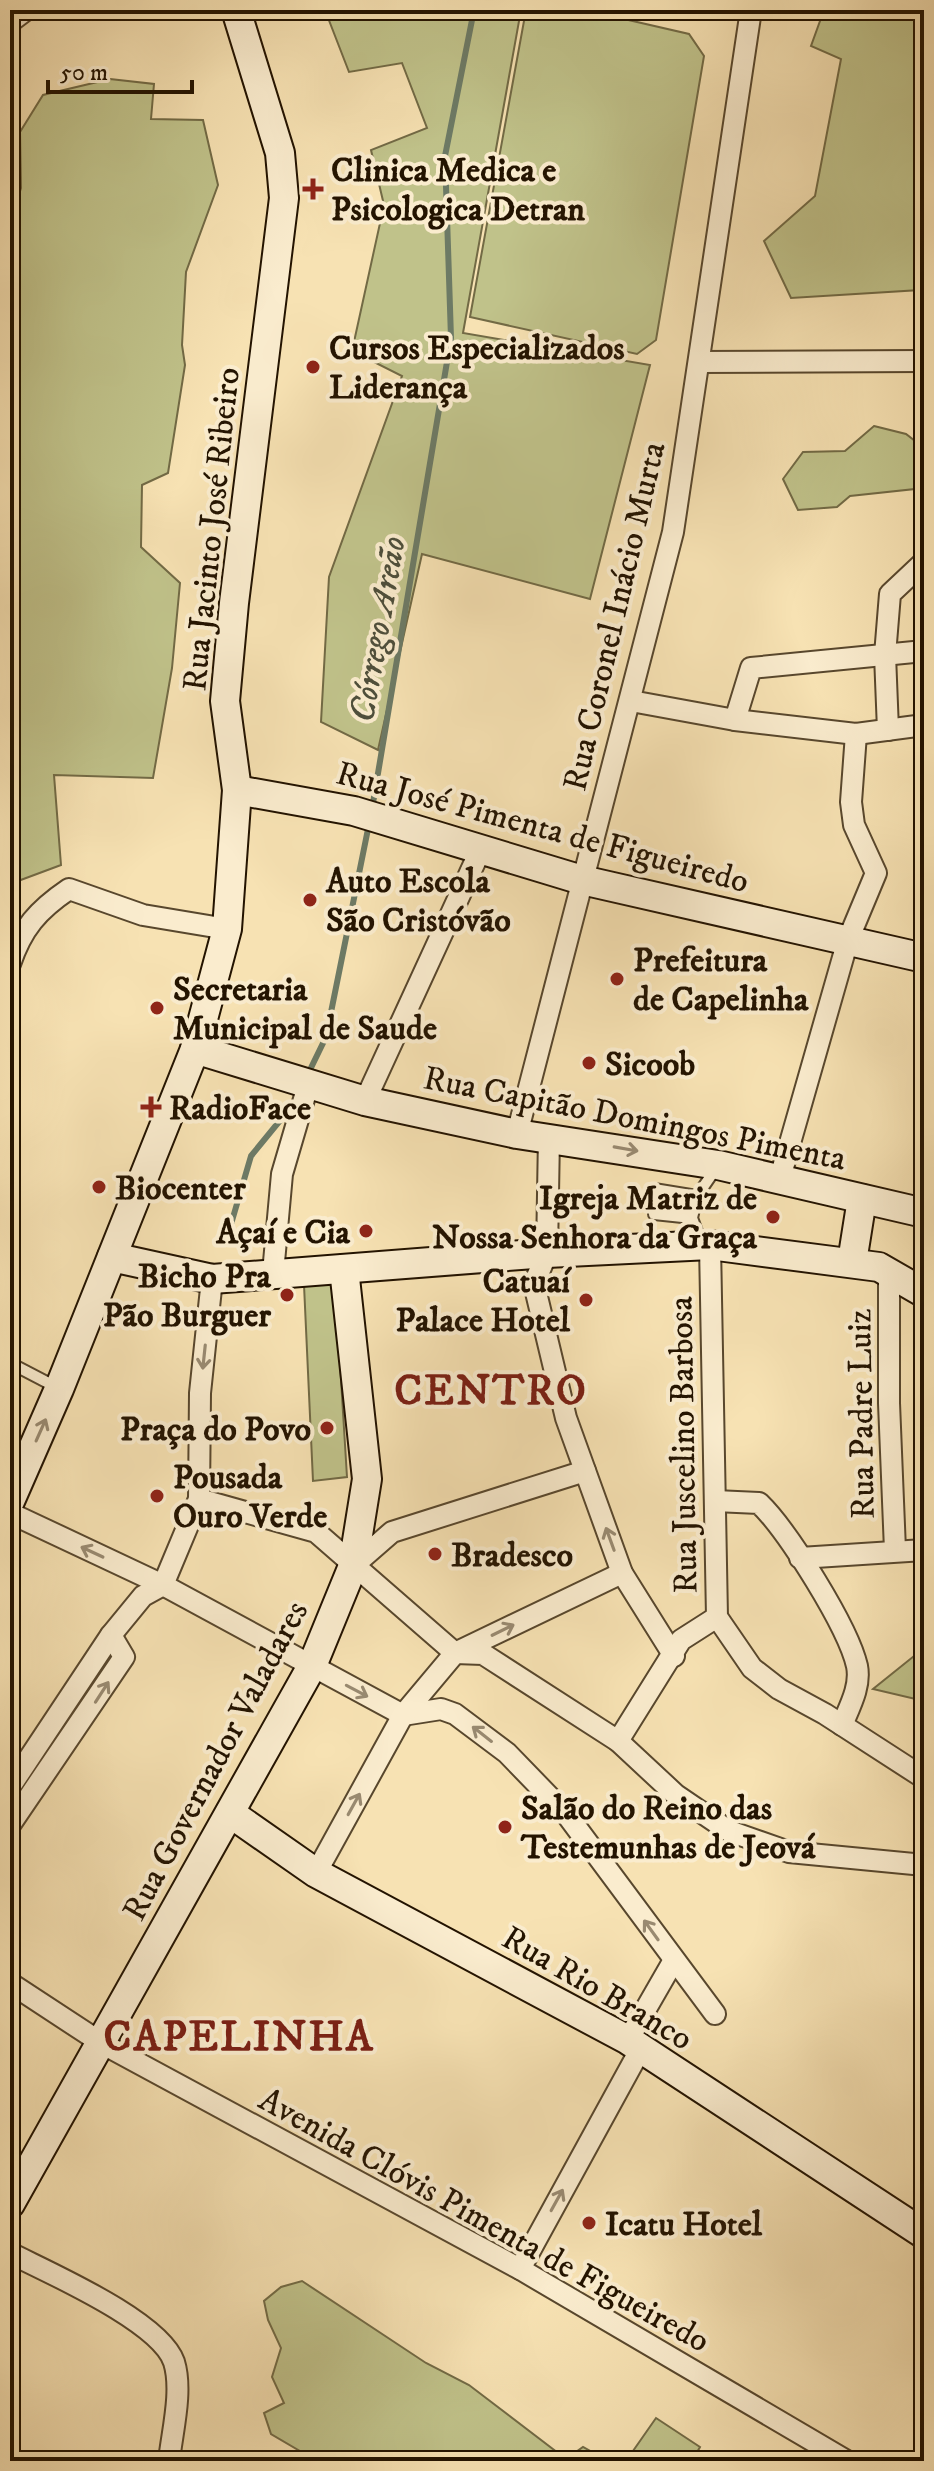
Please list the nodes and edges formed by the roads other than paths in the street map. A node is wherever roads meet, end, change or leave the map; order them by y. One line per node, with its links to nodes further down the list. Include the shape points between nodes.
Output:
1 (26, 10): 4 (street)
2 (236, 10): 15 (main road, Rua Jacinto José Ribeiro, via 280,153 284,198 225,701)
3 (751, 10): 6 (street, Rua Coronel Inácio Murta)
4 (10, 22)
5 (924, 361): 6 (street)
6 (699, 362): 10 (street, Rua Coronel Inácio Murta, via 673,532)
7 (924, 562): 9 (street, via 890,594)
8 (924, 651): 9 (street)
9 (885, 655): 11 (street, via 751,668); 13 (street)
10 (631, 701): 11 (street); 17 (street, Rua Coronel Inácio Murta)
11 (735, 720): 14 (street)
12 (924, 725): 13 (street)
13 (888, 730): 14 (street)
14 (856, 734): 19 (street, via 854,825 876,873)
15 (237, 790): 16 (main road, Rua José Pimenta de Figueiredo, via 366,814); 18 (main road, Rua Jacinto José Ribeiro)
16 (480, 851): 17 (main road, Rua José Pimenta de Figueiredo); 24 (street)
17 (582, 880): 19 (main road, Rua José Pimenta de Figueiredo); 25 (street, Rua Coronel Inácio Murta)
18 (227, 929): 21 (street, via 143,915 69,889 40,908 20,934); 22 (main road, Rua Jacinto José Ribeiro)
19 (848, 940): 20 (main road, Rua José Pimenta de Figueiredo); 28 (street)
20 (924, 958)
21 (10, 964)
22 (195, 1049): 23 (main road, Rua Capitão Domingos Pimenta); 34 (main road, Rua Jacinto José Ribeiro)
23 (303, 1081): 24 (main road, Rua Capitão Domingos Pimenta); 37 (street, via 282,1174)
24 (365, 1101): 25 (main road, Rua Capitão Domingos Pimenta)
25 (517, 1134): 26 (main road, Rua Capitão Domingos Pimenta)
26 (549, 1136): 27 (main road, Rua Capitão Domingos Pimenta, one-way to 27); 33 (street)
27 (718, 1165): 28 (main road, Rua Capitão Domingos Pimenta); 29 (lane)
28 (780, 1178): 30 (main road, Rua Capitão Domingos Pimenta)
29 (697, 1196): 32 (lane); 32 (lane, via 654,1189 654,1214)
30 (862, 1199): 31 (main road, Rua Capitão Domingos Pimenta); 35 (main road)
31 (924, 1213)
32 (701, 1236): 33 (main road); 35 (main road); 46 (street, Rua Juscelino Barbosa)
33 (547, 1253): 36 (main road); 43 (street, via 534,1284 566,1418)
34 (112, 1257): 39 (main road); 42 (main road, Rua Jacinto José Ribeiro)
35 (852, 1262): 38 (main road, via 879,1267)
36 (344, 1269): 37 (main road); 51 (main road, Rua Governador Valadares, via 367,1479)
37 (273, 1273): 39 (main road)
38 (889, 1276): 40 (main road); 48 (street, Rua Padre Luiz)
39 (212, 1279): 44 (street, one-way to 44, via 200,1393)
40 (924, 1293)
41 (10, 1363): 42 (lane)
42 (59, 1389): 45 (main road, Rua Jacinto José Ribeiro, one-way to 42)
43 (585, 1471): 51 (street, via 392,1532); 52 (street, one-way to 43)
44 (199, 1499): 51 (street, via 316,1532); 53 (street)
45 (10, 1501)
46 (715, 1501): 50 (street, via 759,1503); 54 (street, Rua Juscelino Barbosa)
47 (10, 1513): 53 (street, one-way to 47)
48 (895, 1550): 49 (street); 50 (street)
49 (924, 1550)
50 (800, 1558): 61 (street, via 857,1666 857,1686)
51 (353, 1566): 56 (street); 58 (main road, Rua Governador Valadares)
52 (622, 1573): 56 (street, one-way to 52); 57 (street)
53 (163, 1585): 55 (street, via 143,1596); 58 (street)
54 (717, 1617): 57 (street, via 681,1640); 61 (street, Rua Juscelino Barbosa, via 752,1668)
55 (111, 1635): 60 (street); 62 (street, one-way to 55, via 124,1657)
56 (455, 1653): 59 (street); 63 (street, via 483,1654)
57 (674, 1656): 63 (street)
58 (312, 1666): 59 (street, one-way to 59); 66 (main road, Rua Governador Valadares)
59 (403, 1715): 69 (street, one-way to 59); 70 (street, one-way to 59, via 567,1815 507,1753 455,1714 441,1709)
60 (51, 1725): 62 (street); 65 (street)
61 (842, 1725): 64 (street, Rua Juscelino Barbosa)
62 (72, 1739): 67 (street)
63 (618, 1741): 68 (street, via 676,1795 729,1831 789,1852)
64 (924, 1778)
65 (10, 1787)
66 (230, 1813): 69 (main road, Rua Rio Branco); 73 (main road, Rua Governador Valadares)
67 (10, 1825)
68 (924, 1865)
69 (316, 1873): 74 (main road, Rua Rio Branco)
70 (674, 1960): 72 (street); 74 (street)
71 (10, 1983): 73 (street, Avenida Clóvis Pimenta de Figueiredo)
72 (715, 2014)
73 (103, 2044): 75 (main road, Rua Governador Valadares); 78 (street, Avenida Clóvis Pimenta de Figueiredo)
74 (634, 2045): 76 (main road, Rua Rio Branco); 78 (street, one-way to 74)
75 (10, 2204)
76 (924, 2234)
77 (10, 2253): 79 (street, via 139,2323 173,2360)
78 (520, 2269): 80 (street, Avenida Clóvis Pimenta de Figueiredo)
79 (169, 2461)
80 (847, 2461)

